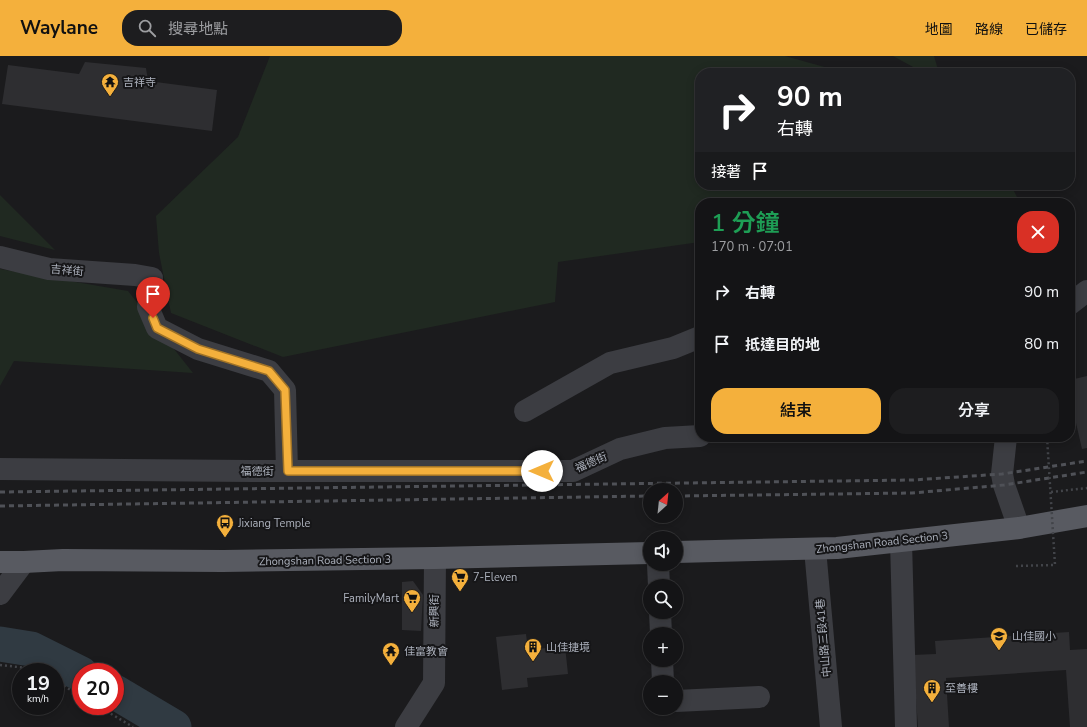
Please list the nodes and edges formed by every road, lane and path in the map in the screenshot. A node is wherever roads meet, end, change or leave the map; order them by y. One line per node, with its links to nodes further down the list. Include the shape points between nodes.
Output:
1 (0, 257): 10 (street, 吉祥街, via 49,269 152,278 148,307 157,328 198,349 269,371 285,390)
2 (1087, 291): 3 (street)
3 (1075, 300)
4 (695, 339): 5 (street, via 673,348 610,363)
5 (525, 411)
6 (695, 436): 10 (street, 福德街, via 665,438 620,449 573,471)
7 (1005, 442): 14 (street, via 1002,474)
8 (1047, 442): 12 (path, bridge)
9 (0, 469): 10 (street, 福德街)
10 (288, 471)
11 (1087, 488): 12 (path)
12 (1050, 492): 22 (path, bridge, via 1055,565)
13 (1087, 516): 14 (main road, Zhongshan Road Section 3)
14 (1019, 528): 15 (main road, Zhongshan Road Section 3)
15 (901, 541): 16 (main road, Zhongshan Road Section 3); 32 (street)
16 (815, 549): 17 (main road, Zhongshan Road Section 3); 31 (street, 中山路三段41巷)
17 (683, 552)
18 (643, 553): 19 (main road, Zhongshan Road Section 3)
19 (434, 558): 21 (main road, Zhongshan Road Section 3); 30 (street, 新興街, via 434,683)
20 (0, 562): 21 (main road, Zhongshan Road Section 3)
21 (24, 562): 23 (street)
22 (1016, 566)
23 (0, 594)
24 (0, 664): 25 (path)
25 (12, 666)
26 (759, 697): 27 (street)
27 (683, 701)
28 (113, 715): 29 (path)
29 (133, 727)
30 (406, 727)
31 (830, 727)
32 (906, 727)

